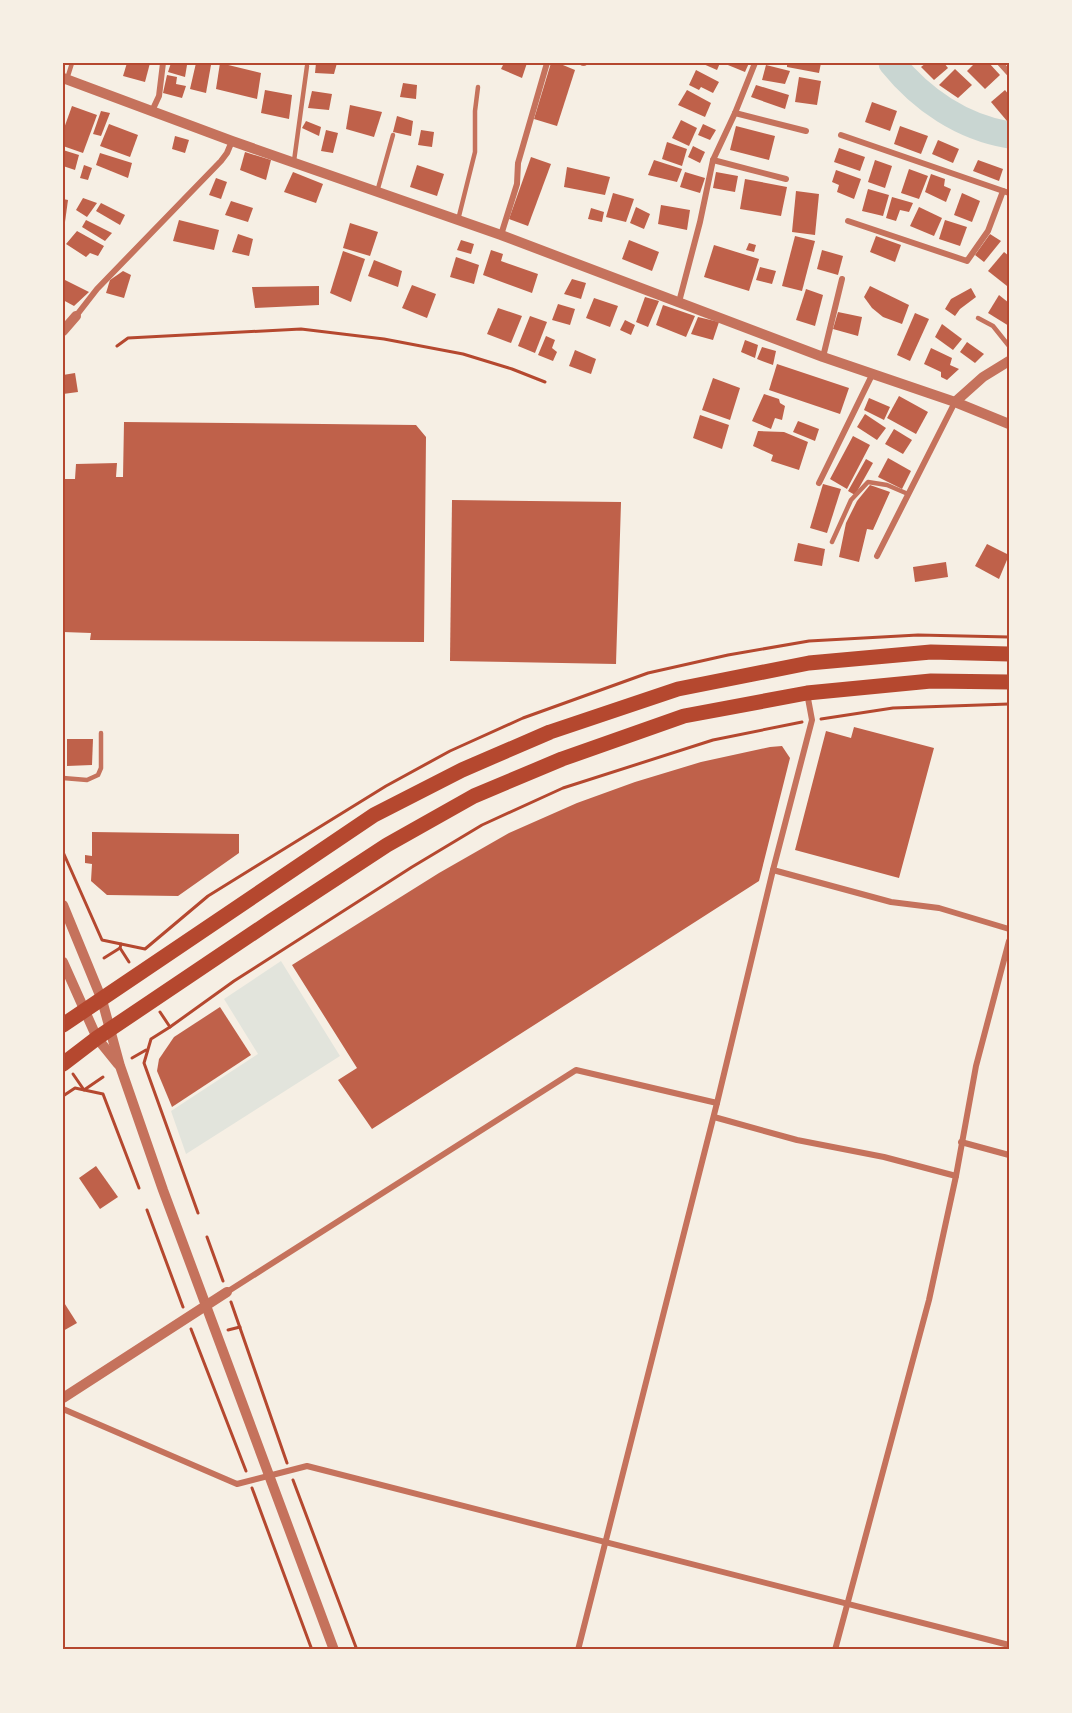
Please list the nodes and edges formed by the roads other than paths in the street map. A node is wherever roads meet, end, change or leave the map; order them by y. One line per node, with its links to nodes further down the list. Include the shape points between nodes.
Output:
1 (72, 63): 8 (lane)
2 (163, 63): 10 (street)
3 (547, 63): 23 (street)
4 (755, 63): 11 (street)
5 (1000, 63): 7 (street)
6 (307, 66): 17 (lane)
7 (1009, 73)
8 (65, 79): 10 (street)
9 (478, 87): 21 (lane, via 475,152)
10 (153, 111): 15 (street)
11 (735, 113): 12 (street); 16 (street)
12 (806, 130)
13 (393, 135): 19 (lane)
14 (841, 135): 20 (street)
15 (232, 141): 17 (street); 26 (street, via 221,161 97,289)
16 (713, 160): 18 (street); 25 (street)
17 (294, 162): 19 (street)
18 (786, 179)
19 (377, 192): 21 (street)
20 (1006, 192): 22 (street, via 988,231 966,261)
21 (458, 220): 23 (street)
22 (848, 221)
23 (501, 235): 25 (street)
24 (842, 279): 30 (street)
25 (679, 302): 30 (street)
26 (76, 316): 28 (street)
27 (978, 318): 29 (lane, via 993,326)
28 (63, 331)
29 (1009, 346)
30 (823, 357): 32 (street)
31 (1009, 361): 33 (street)
32 (872, 375): 33 (street); 35 (street)
33 (955, 402): 34 (street); 36 (street)
34 (1009, 423)
35 (819, 483)
36 (908, 494): 37 (lane, via 868,482 852,500); 38 (street)
37 (832, 542)
38 (877, 556)
39 (1009, 654): 49 (highway, via 931,652 809,663 678,689 550,732 462,770 374,815)
40 (1009, 682): 41 (highway, via 931,681)
41 (807, 693): 44 (street, via 812,720); 52 (highway, via 684,716 562,759 474,796 387,845)
42 (101, 733): 43 (lane, via 98,775 87,780)
43 (63, 778)
44 (773, 870): 46 (street, via 891,902 939,908); 56 (street)
45 (63, 904): 49 (street)
46 (1009, 929)
47 (1009, 941): 58 (street, via 976,1066)
48 (63, 962): 50 (street)
49 (102, 1000): 50 (highway); 52 (street)
50 (84, 1011): 51 (highway); 53 (street)
51 (63, 1025)
52 (111, 1029): 53 (highway); 54 (street)
53 (97, 1038): 54 (street); 55 (highway)
54 (120, 1066): 62 (street)
55 (67, 1067)
56 (717, 1103): 57 (street); 61 (street, via 576,1070)
57 (714, 1117): 60 (street); 66 (street)
58 (961, 1142): 59 (street); 60 (street)
59 (1009, 1155)
60 (956, 1176): 67 (street, via 929,1300)
61 (226, 1287): 62 (street)
62 (207, 1306): 63 (street); 65 (street)
63 (63, 1398)
64 (63, 1410): 65 (street, via 237,1484)
65 (270, 1476): 66 (street, via 307,1466); 69 (street)
66 (604, 1542): 67 (street); 70 (street)
67 (848, 1604): 68 (street); 71 (street)
68 (1009, 1645)
69 (334, 1650)
70 (578, 1650)
71 (835, 1650)

